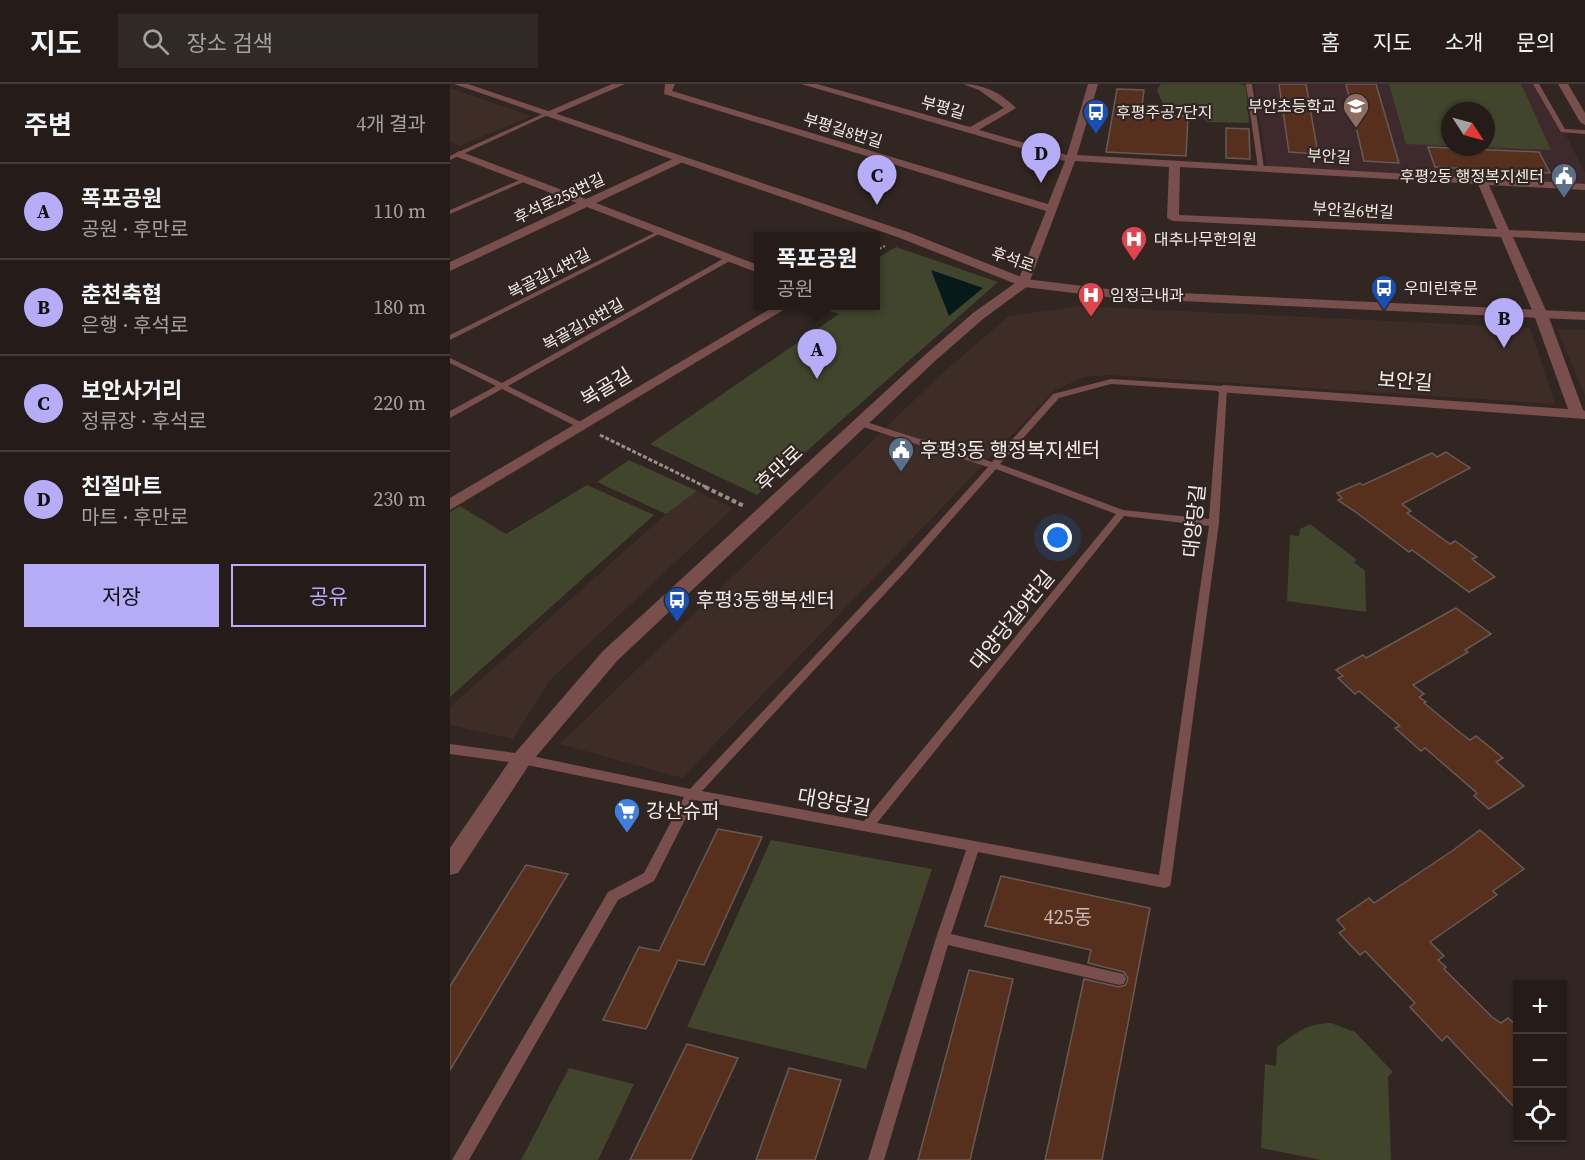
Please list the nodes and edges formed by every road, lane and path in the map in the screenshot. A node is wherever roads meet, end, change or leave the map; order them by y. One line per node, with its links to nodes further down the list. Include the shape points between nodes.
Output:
1 (459, 84): 10 (street, 후석로)
2 (620, 84): 10 (street)
3 (670, 84): 23 (street, 부평길8번길, via 667,92)
4 (806, 84): 12 (street, 부평길)
5 (968, 84): 12 (street, via 982,88 1011,108)
6 (1093, 84): 15 (street)
7 (1249, 84): 18 (lane)
8 (1536, 84): 13 (lane, via 1563,131)
9 (1563, 84): 11 (street)
10 (547, 114): 14 (lane); 16 (street, 후석로)
11 (1585, 122)
12 (970, 130): 15 (street, 부평길)
13 (1585, 132)
14 (454, 156): 19 (street)
15 (1071, 158): 17 (street, 부안길); 23 (street)
16 (681, 159): 22 (street, 후석로258번길); 31 (street, 후석로, via 903,235)
17 (1175, 164): 18 (street, 부안길); 26 (street, 부안길6번길, via 1173,218)
18 (1261, 168): 20 (street, 부안길)
19 (524, 180): 22 (street); 24 (lane)
20 (1482, 181): 21 (street, 부안길); 26 (street)
21 (1585, 187)
22 (587, 204): 25 (street); 29 (street, 후석로258번길)
23 (1052, 209): 31 (street)
24 (450, 212)
25 (660, 232): 28 (street); 35 (lane, 복골길14번길)
26 (1504, 233): 27 (street, 부안길6번길); 33 (street)
27 (1585, 237)
28 (731, 258): 30 (street); 37 (lane, 복골길18번길)
29 (450, 267)
30 (754, 267)
31 (1024, 283): 33 (street, 후석로, via 1116,294); 41 (street, 후만로, via 978,316)
32 (776, 310): 42 (street, 복골길)
33 (1541, 315): 34 (street, 후석로); 40 (street)
34 (1585, 316)
35 (450, 338)
36 (450, 360): 37 (lane)
37 (503, 386): 39 (lane, 복골길18번길); 42 (lane)
38 (1223, 389): 40 (street, 보안길); 43 (lane, via 1111,381 1056,396); 47 (lane, 대양당길)
39 (450, 415)
40 (1581, 415)
41 (860, 423): 43 (lane); 46 (street, 후만로)
42 (582, 426): 44 (street, 복골길); 46 (path)
43 (996, 466): 45 (lane); 50 (lane)
44 (450, 505)
45 (1122, 513): 47 (lane); 51 (lane, 대양당길9번길)
46 (760, 514): 49 (street, 후만로, via 610,656)
47 (1214, 523): 52 (lane, 대양당길, via 1165,882)
48 (450, 749): 49 (lane, 대양당길)
49 (522, 759): 50 (lane, 대양당길); 53 (street, 후만로)
50 (692, 794): 51 (lane, 대양당길); 56 (lane, via 649,877 613,896)
51 (867, 826): 52 (lane, 대양당길)
52 (973, 846): 54 (lane)
53 (450, 866)
54 (943, 938): 55 (lane); 57 (lane)
55 (1119, 979)
56 (460, 1160)
57 (876, 1160)

